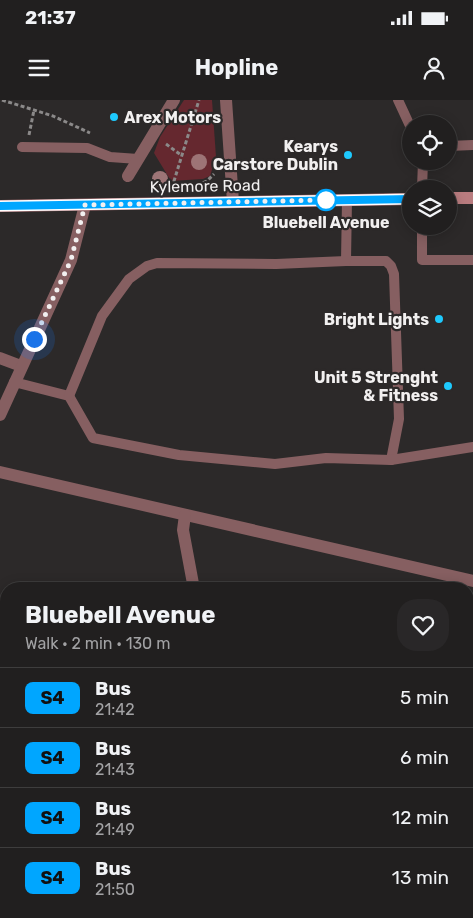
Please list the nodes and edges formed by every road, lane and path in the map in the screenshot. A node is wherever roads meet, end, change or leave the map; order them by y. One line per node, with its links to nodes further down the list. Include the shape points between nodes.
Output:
1 (2, 100): 6 (path)
2 (174, 100): 12 (street)
3 (199, 100): 16 (path)
4 (226, 100): 22 (street)
5 (398, 100): 7 (lane)
6 (34, 110): 8 (path); 11 (path)
7 (405, 115)
8 (93, 134)
9 (473, 145): 10 (lane)
10 (457, 146)
11 (24, 147): 12 (lane, via 87,148 110,157)
12 (138, 159): 14 (street)
13 (215, 171): 15 (path, via 208,181)
14 (128, 176)
15 (190, 185)
16 (174, 186): 17 (path); 23 (path)
17 (182, 186)
18 (457, 198): 19 (main road)
19 (473, 198)
20 (402, 199): 21 (main road, Kylemore Road)
21 (347, 200): 22 (main road, Kylemore Road); 28 (lane)
22 (233, 202): 23 (main road, Kylemore Road)
23 (174, 203): 24 (main road, Kylemore Road)
24 (85, 205): 25 (main road, Kylemore Road); 30 (street, via 71,260)
25 (0, 206)
26 (422, 235): 27 (lane, via 422,260)
27 (473, 260)
28 (346, 261): 32 (lane, via 157,263 147,266 129,279 102,316); 35 (lane, via 386,261 394,274 399,419)
29 (0, 358): 30 (street)
30 (21, 366): 31 (street)
31 (14, 382): 32 (lane); 33 (street)
32 (69, 396): 35 (lane, via 93,438 179,456 276,464 326,458)
33 (0, 415)
34 (473, 447): 35 (lane)
35 (391, 460)
36 (0, 472): 37 (street)
37 (185, 515): 38 (street); 39 (street, via 183,530)
38 (473, 581)
39 (193, 582)

